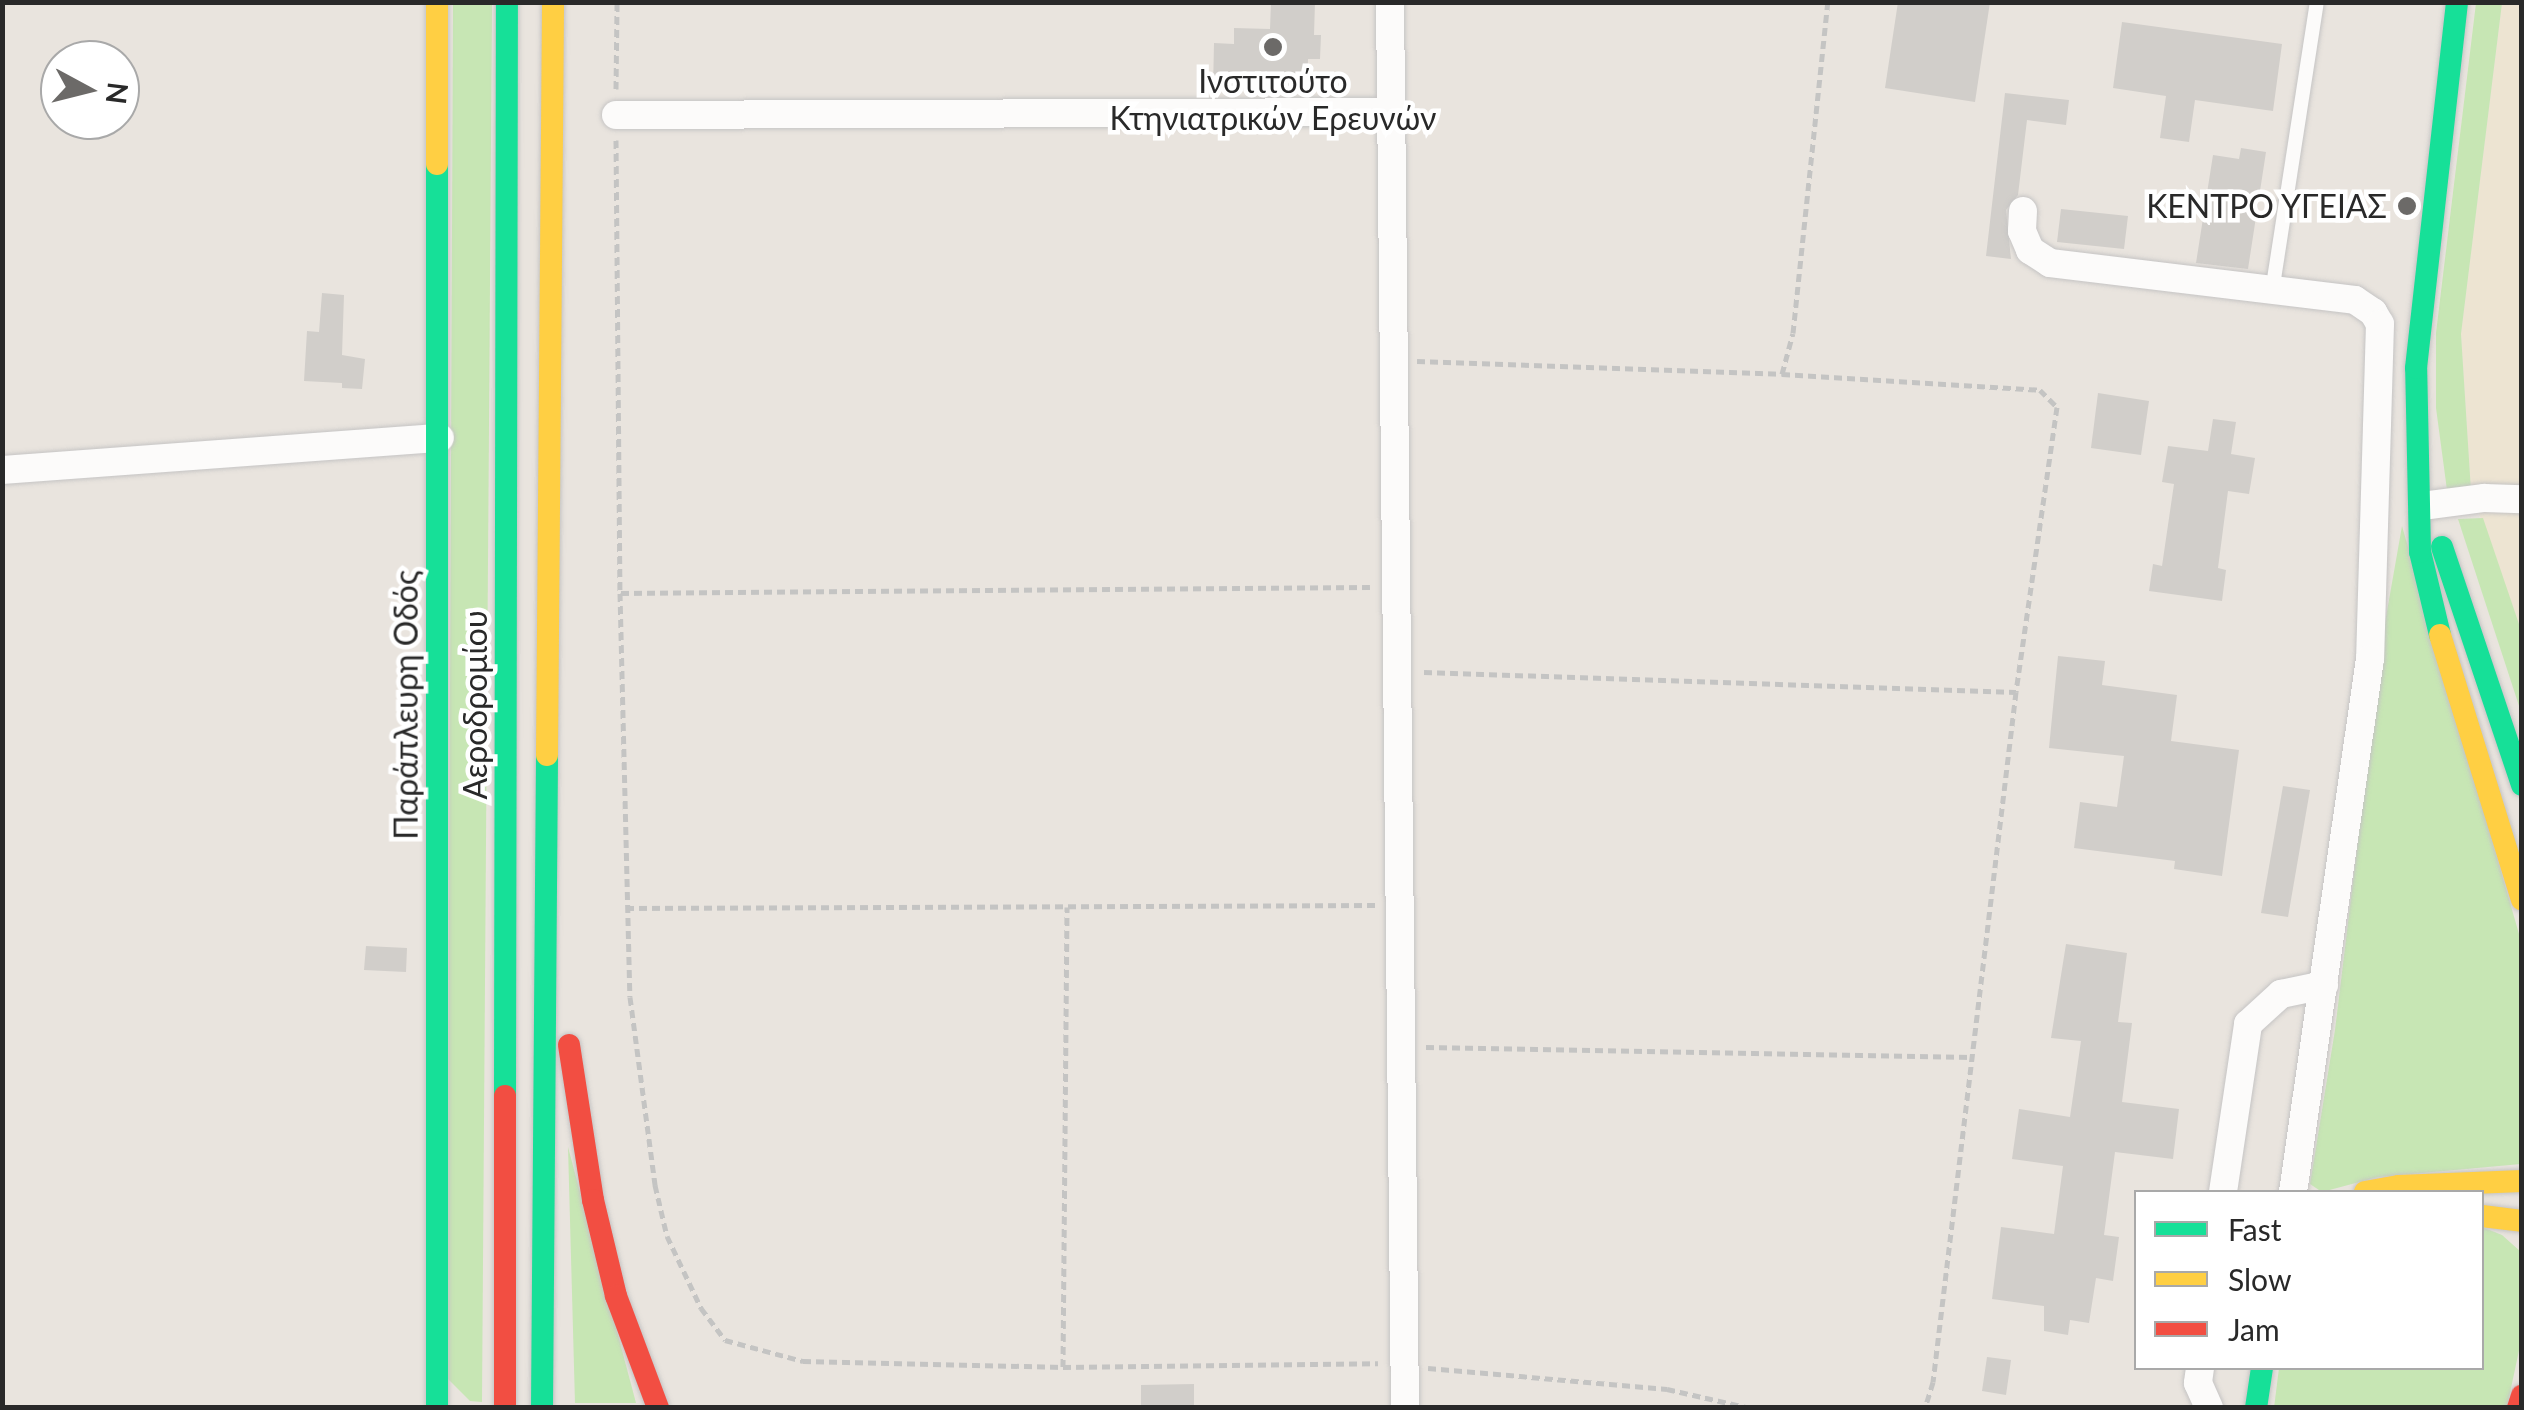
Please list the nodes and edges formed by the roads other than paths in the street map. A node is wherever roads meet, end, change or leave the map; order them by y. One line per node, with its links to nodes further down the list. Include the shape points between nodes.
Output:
1 (437, 2): 11 (main road, Παράπλευρη Οδός)
2 (507, 2): 29 (main road, Αεροδρομίου)
3 (553, 2): 16 (main road)
4 (1390, 2): 7 (street)
5 (2317, 2): 10 (lane)
6 (2457, 2): 14 (main road, via 2416,368)
7 (1391, 112): 8 (street); 32 (street)
8 (616, 115)
9 (2023, 212): 10 (street, via 2030,250 2050,263)
10 (2272, 293): 18 (street, via 2354,300 2373,312 2381,337 2370,658)
11 (440, 438): 12 (street); 28 (main road, Παράπλευρη Οδός)
12 (2, 470)
13 (2522, 500): 14 (street)
14 (2422, 506): 15 (main road, via 2450,568); 17 (main road, via 2420,552 2437,633)
15 (2522, 786)
16 (549, 888): 30 (main road); 31 (main road, via 594,1200 616,1296)
17 (2522, 900)
18 (2324, 986): 20 (street, via 2281,994 2248,1024); 21 (street)
19 (2522, 1181): 22 (main road)
20 (2222, 1190)
21 (2293, 1190)
22 (2376, 1190)
23 (2484, 1216): 24 (main road)
24 (2522, 1221)
25 (2200, 1370): 33 (street, via 2198,1383)
26 (2262, 1370): 34 (main road)
27 (2522, 1396): 35 (main road)
28 (437, 1408)
29 (505, 1408)
30 (542, 1408)
31 (658, 1408)
32 (1405, 1408)
33 (2210, 1408)
34 (2256, 1408)
35 (2518, 1408)

